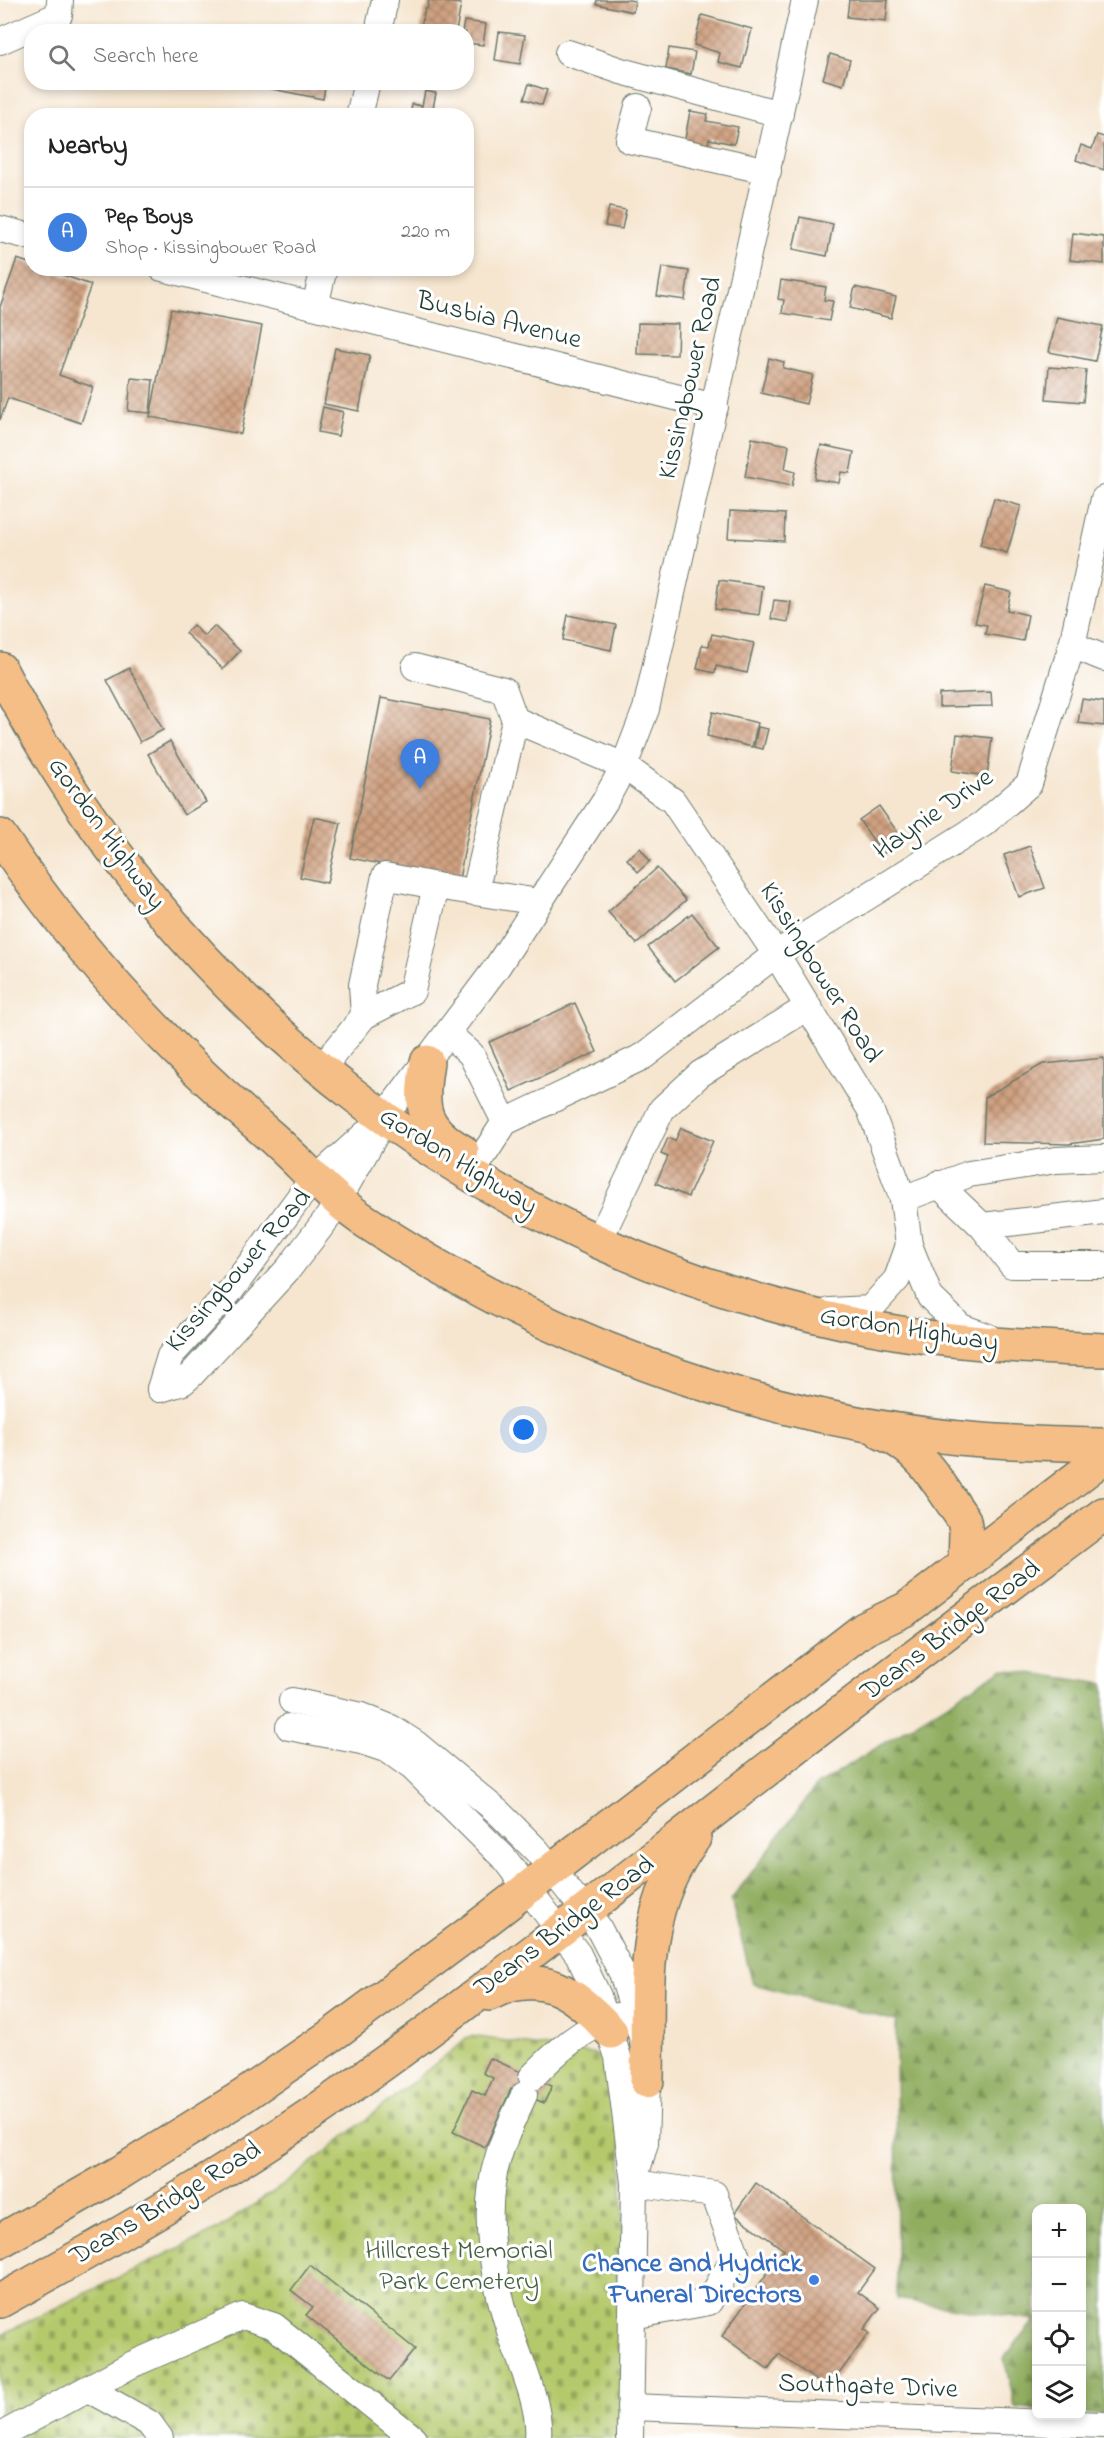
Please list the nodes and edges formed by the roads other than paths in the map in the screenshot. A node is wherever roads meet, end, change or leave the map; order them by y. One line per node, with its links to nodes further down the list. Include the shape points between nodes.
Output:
1 (60, 0): 4 (street, via 59,15)
2 (385, 0): 5 (street)
3 (805, 0): 12 (street, Kissingbower Road)
4 (39, 24)
5 (380, 24)
6 (24, 30): 7 (street)
7 (0, 41)
8 (568, 53): 12 (street)
9 (365, 90): 11 (street)
10 (638, 107): 13 (street, via 629,140)
11 (361, 108)
12 (780, 114): 13 (street, Kissingbower Road)
13 (768, 171): 19 (street, Kissingbower Road)
14 (0, 229): 15 (street)
15 (24, 235)
16 (194, 276): 18 (street, Busbia Avenue)
17 (322, 276): 18 (street)
18 (315, 306): 19 (street, Busbia Avenue)
19 (715, 407): 26 (street, Kissingbower Road, via 646,709)
20 (1104, 499): 21 (street, Haynie Drive)
21 (1072, 645): 22 (street); 31 (street, Haynie Drive, via 1029,784 983,824)
22 (1104, 658)
23 (415, 667): 25 (street, via 504,690)
24 (0, 669): 36 (highway, Gordon Highway, via 82,810 146,896 244,1001)
25 (515, 720): 26 (street); 29 (street)
26 (624, 766): 30 (street, Kissingbower Road); 31 (street, Kissingbower Road, via 673,801)
27 (0, 837): 42 (highway, via 60,920 138,1013 217,1091)
28 (436, 886): 29 (street); 33 (street, via 412,991); 33 (street, via 385,876 362,985)
29 (475, 892): 30 (street)
30 (539, 902): 34 (street, Kissingbower Road)
31 (776, 954): 32 (street, Kissingbower Road); 38 (street, Haynie Drive, via 645,1056)
32 (808, 1007): 43 (street, Kissingbower Road, via 870,1109); 46 (street, via 700,1074 662,1109)
33 (364, 1016): 36 (street)
34 (448, 1034): 35 (street, Kissingbower Road); 38 (street, via 471,1054)
35 (427, 1062): 37 (street, Kissingbower Road); 40 (highway, via 422,1096 430,1122 448,1144)
36 (321, 1069): 37 (highway, Gordon Highway)
37 (384, 1117): 42 (street, Kissingbower Road); 46 (highway, Gordon Highway, via 471,1176)
38 (505, 1122): 40 (street)
39 (1104, 1158): 41 (street, via 969,1174)
40 (479, 1162): 46 (highway)
41 (938, 1184): 43 (street); 45 (street)
42 (328, 1189): 42 (street, Kissingbower Road, via 329,1216 288,1268 191,1375 183,1382 160,1389 170,1356 231,1290 307,1187); 52 (highway, via 359,1217 422,1256 548,1323 645,1363 732,1392)
43 (903, 1199): 47 (street, Kissingbower Road)
44 (1104, 1212): 45 (street)
45 (982, 1226): 48 (street, via 1012,1265)
46 (598, 1242): 49 (highway, Gordon Highway, via 713,1286)
47 (909, 1245): 49 (street, Kissingbower Road, via 897,1279 870,1309); 50 (street, Kissingbower Road, via 930,1297 961,1327)
48 (1104, 1265)
49 (801, 1312): 50 (highway, Gordon Highway, via 907,1334)
50 (1014, 1347): 51 (highway, Gordon Highway)
51 (1104, 1350)
52 (852, 1421): 53 (highway, via 958,1438); 57 (highway, via 899,1440 919,1455 964,1520)
53 (1104, 1446)
54 (1104, 1457): 57 (highway, Deans Bridge Road)
55 (1104, 1514): 58 (highway, Deans Bridge Road)
56 (1104, 1537): 58 (highway)
57 (964, 1564): 62 (highway, Deans Bridge Road, via 906,1609 864,1629)
58 (1007, 1587): 61 (highway, Deans Bridge Road)
59 (292, 1701): 62 (street, via 361,1716 416,1744 498,1812)
60 (289, 1727): 62 (street, via 388,1750 438,1790 503,1857)
61 (722, 1804): 63 (highway, Deans Bridge Road); 66 (highway, via 673,1869)
62 (539, 1878): 63 (street); 64 (street); 69 (highway, Deans Bridge Road, via 394,1991 243,2096)
63 (586, 1911): 64 (highway, Deans Bridge Road); 66 (street, via 609,1943)
64 (560, 1931): 65 (highway, Deans Bridge Road); 66 (street)
65 (453, 2013): 66 (highway, via 505,1985 531,1982 562,1990 591,2008); 70 (highway, Deans Bridge Road, via 288,2129 181,2198)
66 (620, 2018): 67 (highway); 68 (street, via 618,2057); 78 (street, via 555,2053 528,2086 497,2158 489,2200 493,2246 503,2310 528,2384)
67 (647, 2081): 68 (street, via 645,2143)
68 (634, 2183): 71 (street); 71 (street, via 714,2193 736,2254 710,2302)
69 (0, 2241)
70 (0, 2301)
71 (632, 2316): 73 (street)
72 (88, 2388): 75 (street); 76 (street, via 149,2423); 77 (street, via 243,2316 274,2326)
73 (630, 2407): 74 (street, Southgate Drive); 79 (street)
74 (1104, 2425)
75 (0, 2436)
76 (160, 2438)
77 (413, 2438)
78 (538, 2438)
79 (630, 2438)

